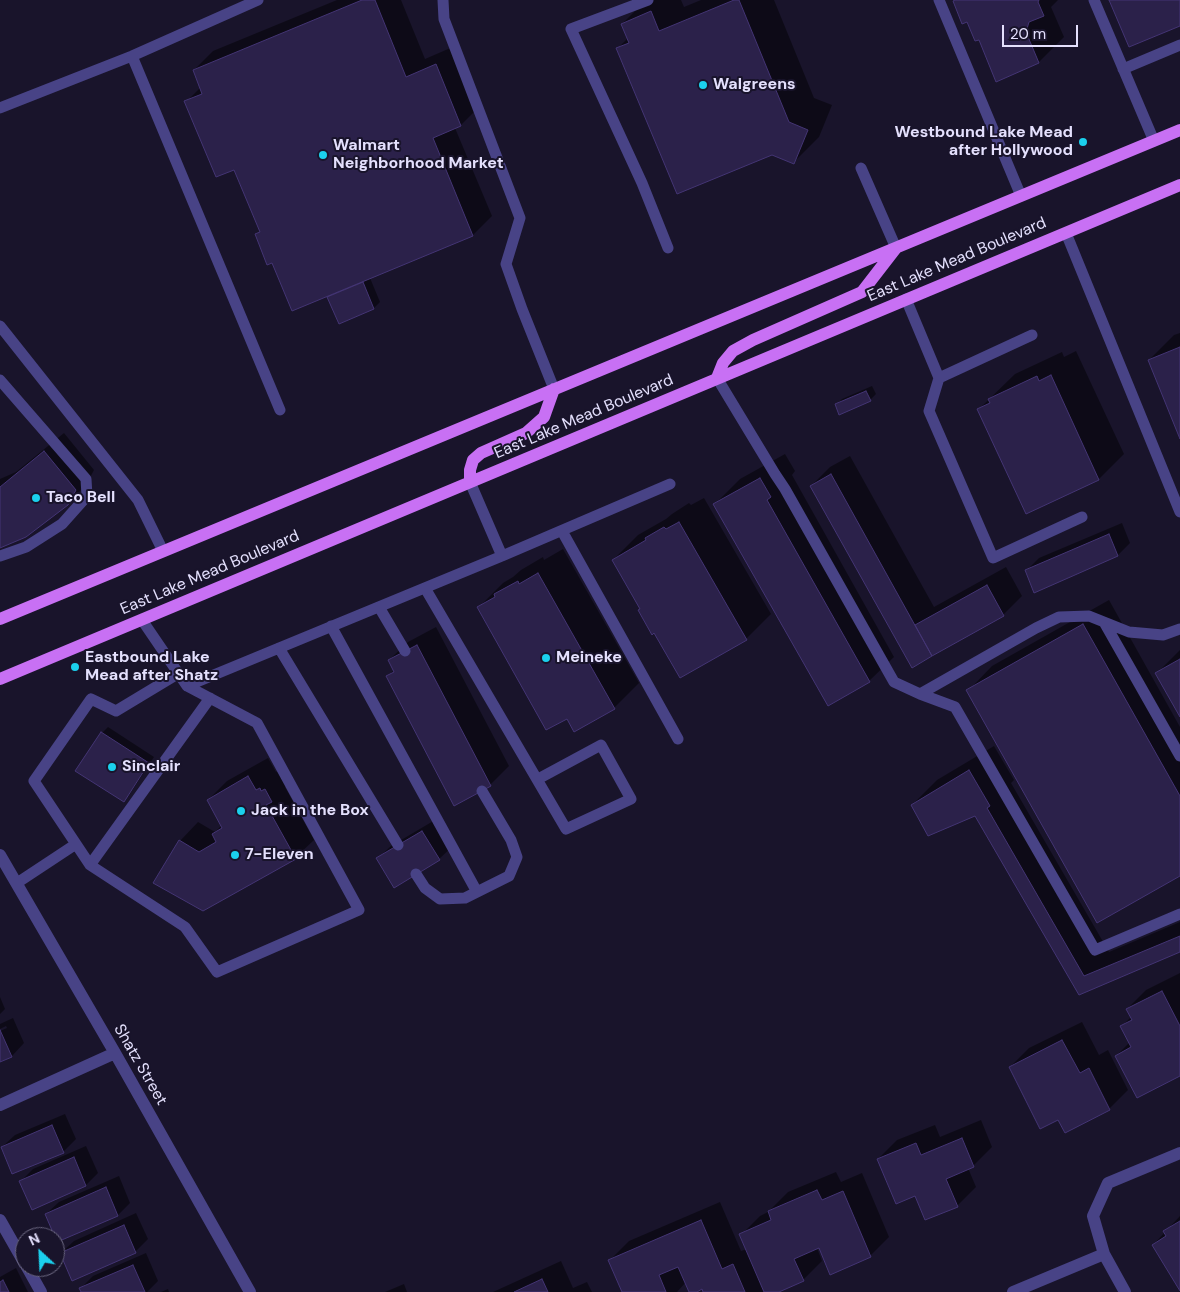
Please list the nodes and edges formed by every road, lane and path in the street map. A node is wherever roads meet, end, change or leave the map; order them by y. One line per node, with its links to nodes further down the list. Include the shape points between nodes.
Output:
1 (258, 0): 7 (lane)
2 (443, 0): 24 (lane, via 444,19 520,218 506,264)
3 (648, 0): 16 (lane, via 571,29 642,183)
4 (939, 0): 14 (lane)
5 (1094, 0): 8 (lane)
6 (1180, 45): 8 (lane)
7 (132, 56): 9 (lane); 25 (lane)
8 (1123, 68): 11 (lane)
9 (0, 108)
10 (1180, 130): 11 (main road)
11 (1154, 141): 14 (main road)
12 (861, 168): 17 (lane)
13 (1180, 185): 15 (main road, East Lake Mead Boulevard)
14 (1020, 196): 17 (main road)
15 (1066, 233): 18 (main road, East Lake Mead Boulevard); 28 (lane)
16 (668, 248)
17 (896, 248): 21 (main road, via 862,292 733,351 723,363); 24 (main road)
18 (906, 300): 21 (main road, East Lake Mead Boulevard); 22 (lane)
19 (0, 326): 31 (lane, via 138,500)
20 (1032, 335): 22 (lane)
21 (718, 378): 26 (main road, East Lake Mead Boulevard); 46 (lane, via 894,682)
22 (939, 378): 29 (lane, via 929,411 993,558)
23 (0, 380): 32 (lane, via 86,479 87,496 62,524 26,547)
24 (554, 389): 26 (main road, via 544,416 526,433 481,453 473,460); 31 (main road)
25 (280, 410)
26 (470, 482): 33 (lane); 37 (main road, East Lake Mead Boulevard)
27 (670, 484): 30 (lane)
28 (1180, 512)
29 (1082, 517)
30 (562, 531): 33 (lane); 48 (lane)
31 (163, 551): 36 (main road)
32 (0, 556)
33 (502, 556): 34 (lane)
34 (426, 588): 35 (lane); 50 (lane)
35 (379, 607): 39 (lane); 42 (lane)
36 (0, 619)
37 (142, 620): 43 (lane); 44 (main road, East Lake Mead Boulevard)
38 (1104, 622): 40 (lane, via 1129,632 1163,635); 46 (lane, via 1089,616 1059,617); 49 (lane)
39 (331, 626): 41 (lane); 58 (lane)
40 (1180, 629)
41 (279, 648): 45 (lane); 53 (lane)
42 (405, 651)
43 (178, 673): 45 (lane); 52 (lane, via 116,711 91,699 34,781)
44 (0, 679)
45 (187, 686): 47 (lane)
46 (920, 694): 59 (lane, via 955,707 1095,950)
47 (210, 698): 55 (lane); 55 (lane, via 257,723 359,910 217,972 185,927)
48 (678, 739)
49 (1180, 756)
50 (538, 779): 50 (lane, via 566,829 631,799 601,745)
51 (482, 791): 58 (lane, via 511,840 517,857 509,876)
52 (76, 844): 55 (lane); 57 (lane)
53 (398, 845)
54 (0, 855): 57 (street, Shatz Street)
55 (90, 864)
56 (416, 874): 58 (lane, via 424,888 440,899 465,898)
57 (17, 883): 60 (street, Shatz Street)
58 (477, 892)
59 (1180, 914)
60 (116, 1053): 61 (street); 69 (street, Shatz Street)
61 (0, 1105)
62 (1180, 1152): 66 (street, via 1108,1183 1093,1216)
63 (0, 1220): 64 (street)
64 (4, 1233): 65 (street)
65 (15, 1249)
66 (1104, 1254): 70 (street); 71 (street)
67 (33, 1277): 68 (street)
68 (41, 1292)
69 (250, 1292)
70 (1013, 1292)
71 (1125, 1292)

